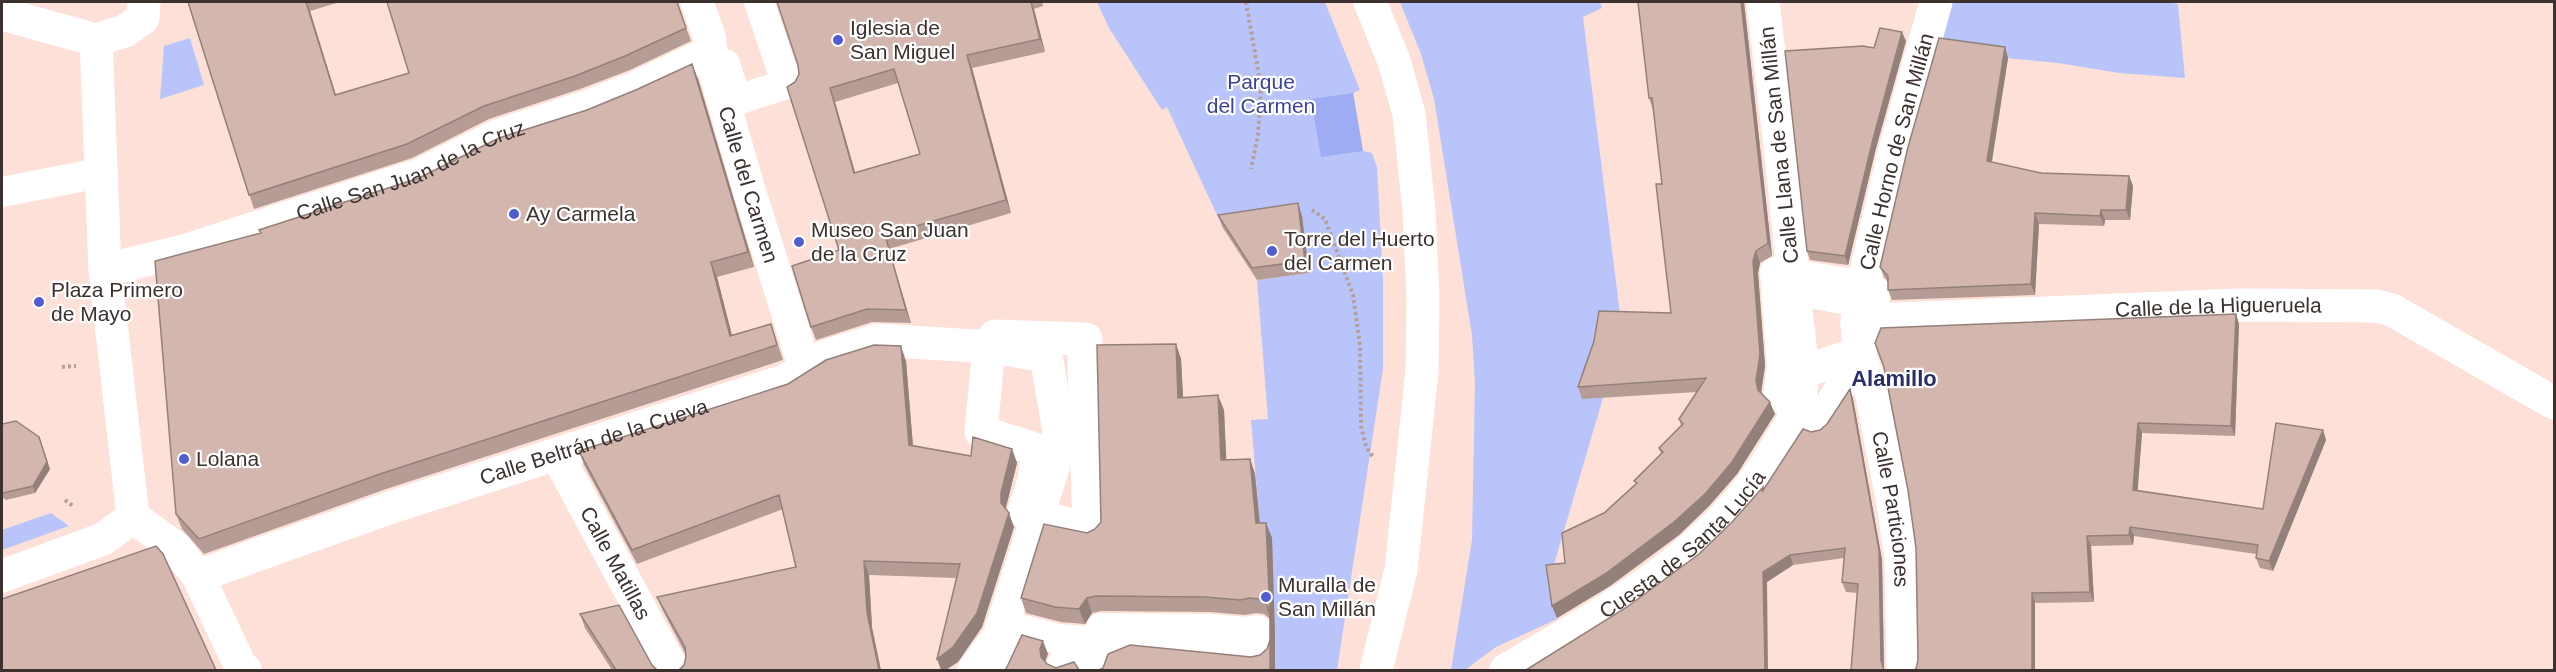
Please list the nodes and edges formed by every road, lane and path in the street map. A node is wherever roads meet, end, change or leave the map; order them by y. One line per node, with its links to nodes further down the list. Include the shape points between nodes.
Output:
1 (144, 2): 10 (street, via 143,18 125,31)
2 (697, 2): 11 (street, Calle del Carmen)
3 (708, 2): 4 (street, Calle del Carmen, via 704,2 737,100 787,84)
4 (759, 2)
5 (1246, 2): 12 (path, via 1261,87)
6 (1370, 2): 39 (street, via 1394,61 1408,114 1424,298 1422,371 1401,570)
7 (1763, 2): 17 (street, Calle Llana de San Millán)
8 (1936, 2): 18 (street, Calle Horno de San Millán, via 1894,153)
9 (2, 14): 10 (street)
10 (96, 40): 13 (street)
11 (711, 52): 16 (street, Calle San Juan de la Cruz, via 637,87 497,136 419,175 187,250); 22 (street, Calle del Carmen)
12 (1251, 169)
13 (100, 173): 14 (street); 16 (street)
14 (2, 192)
15 (1312, 210): 27 (path, via 1325,219 1353,295 1361,426 1366,447)
16 (105, 270): 29 (street)
17 (1794, 281): 18 (street); 23 (street, Calle Llana de San Millán); 25 (street, via 1774,272 1782,367 1778,395)
18 (1861, 317): 23 (street); 24 (street, Calle de la Higueruela, via 2238,305 2376,306 2392,310); 25 (street, via 1850,373 1816,425); 41 (street, Calle Particiones, via 1901,558)
19 (992, 347): 22 (street, Calle Beltrán de la Cueva, via 877,340 823,357); 28 (street, Calle Beltrán de la Cueva, via 1046,356 1061,443); 28 (street, via 981,432 1038,450 1024,512); 28 (street, via 995,336 1086,339 1089,530)
20 (82, 366): 21 (path)
21 (62, 368)
22 (805, 368): 26 (street, Calle Beltrán de la Cueva, via 787,380)
23 (1802, 372): 25 (street, Cuesta de Santa Lucía)
24 (2554, 403)
25 (1797, 410): 40 (street, Cuesta de Santa Lucía, via 1762,473 1727,516 1689,551 1627,598)
26 (556, 455): 31 (street, Calle Beltrán de la Cueva, via 392,507); 35 (street, Calle Matillas)
27 (1376, 458)
28 (1036, 515): 36 (street, via 999,636)
29 (133, 517): 30 (street, via 103,539); 31 (street, via 176,548)
30 (2, 576)
31 (198, 576): 34 (street)
32 (1256, 642): 33 (street, via 1133,635)
33 (1062, 664)
34 (245, 670)
35 (673, 670)
36 (974, 670)
37 (1000, 670): 38 (street, via 1016,628 1058,639 1101,642 1101,628 1258,630 1258,653 1132,641 1097,656)
38 (1095, 670)
39 (1376, 670)
40 (1506, 670)
41 (1903, 670)

